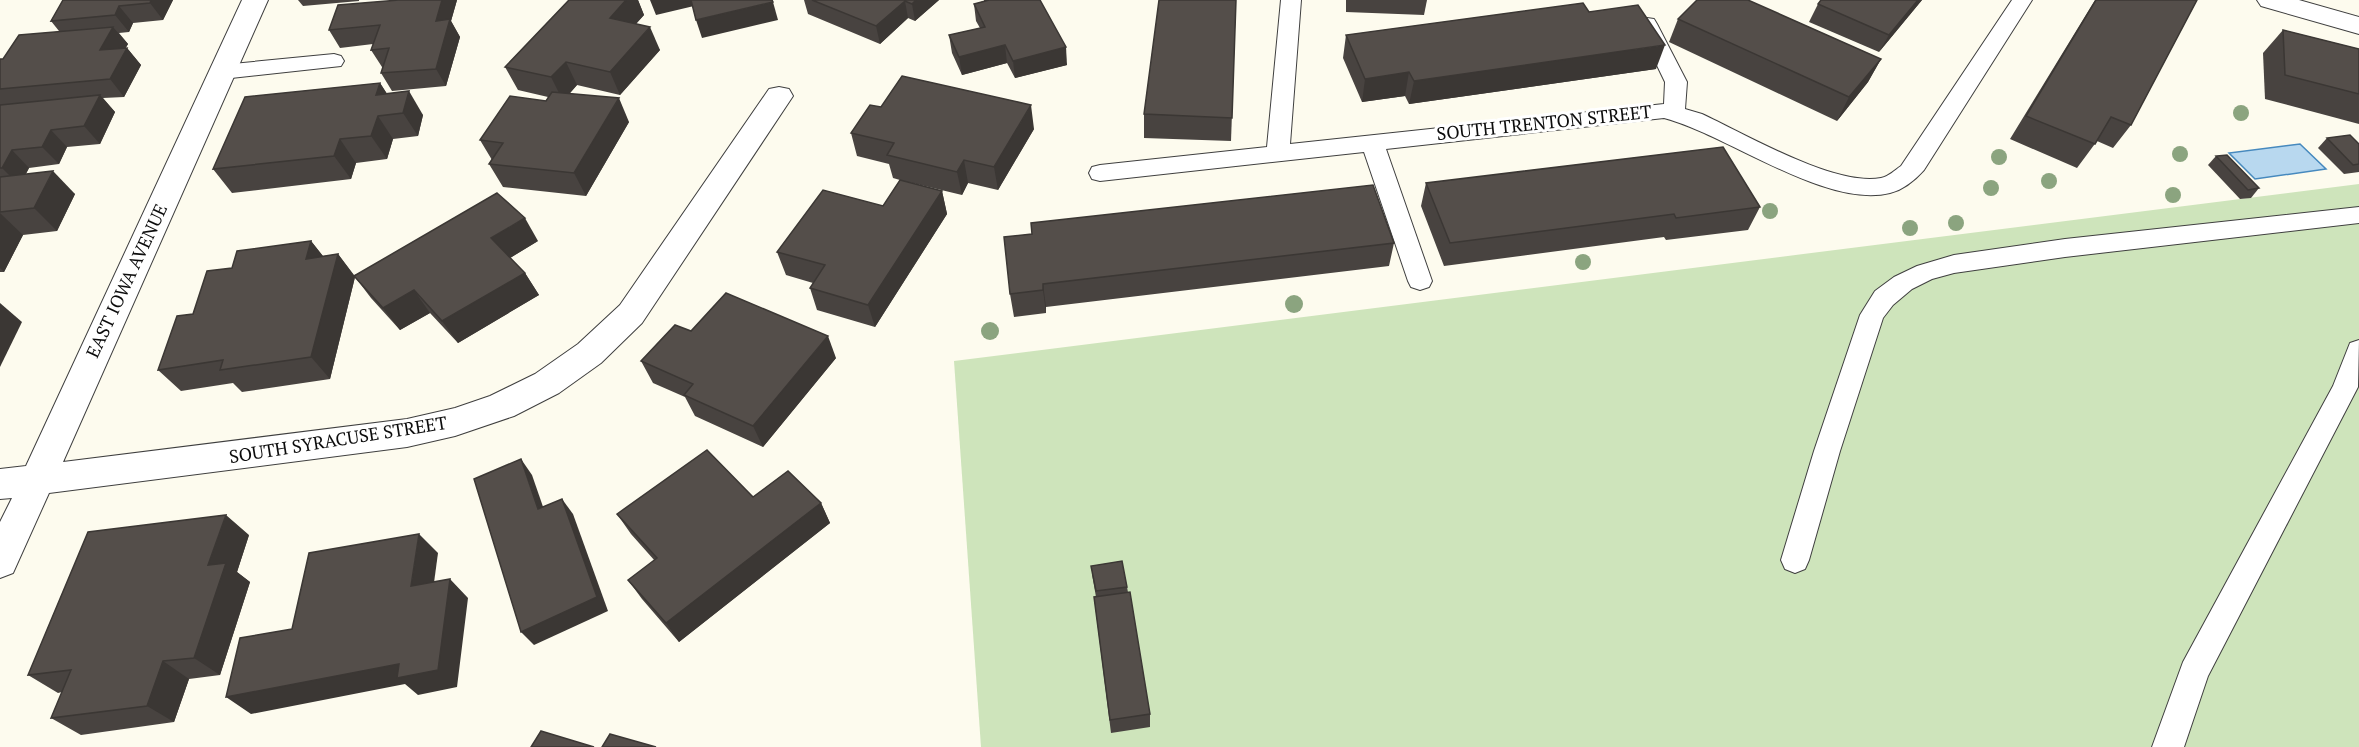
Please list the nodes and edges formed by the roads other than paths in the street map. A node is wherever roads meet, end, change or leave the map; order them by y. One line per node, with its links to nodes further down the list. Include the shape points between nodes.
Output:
1 (255, 0): 8 (street, EAST IOWA AVENUE)
2 (1292, 0): 12 (lane)
3 (2022, 0): 10 (lane, SOUTH TRENTON STREET, via 1916,164 1887,186 1852,186 1818,176)
4 (2270, 0): 6 (street)
5 (1644, 20): 10 (lane, via 1676,82)
6 (2359, 26)
7 (333, 60): 8 (lane)
8 (222, 72): 17 (street, EAST IOWA AVENUE)
9 (779, 96): 17 (street, SOUTH SYRACUSE STREET, via 631,314 602,346 536,392 486,413 412,432)
10 (1674, 112): 11 (lane, SOUTH TRENTON STREET, via 1642,112)
11 (1372, 142): 12 (lane, SOUTH TRENTON STREET); 15 (lane)
12 (1278, 152): 13 (lane, SOUTH TRENTON STREET)
13 (1100, 173)
14 (2359, 215): 19 (lane, via 2000,256 1925,272 1903,283 1884,298 1872,315)
15 (1420, 281)
16 (2359, 350): 21 (lane, via 2345,387 2194,672)
17 (36, 480): 18 (street, SOUTH SYRACUSE STREET); 20 (street, EAST IOWA AVENUE)
18 (0, 484)
19 (1795, 560)
20 (0, 562)
21 (2168, 747)

